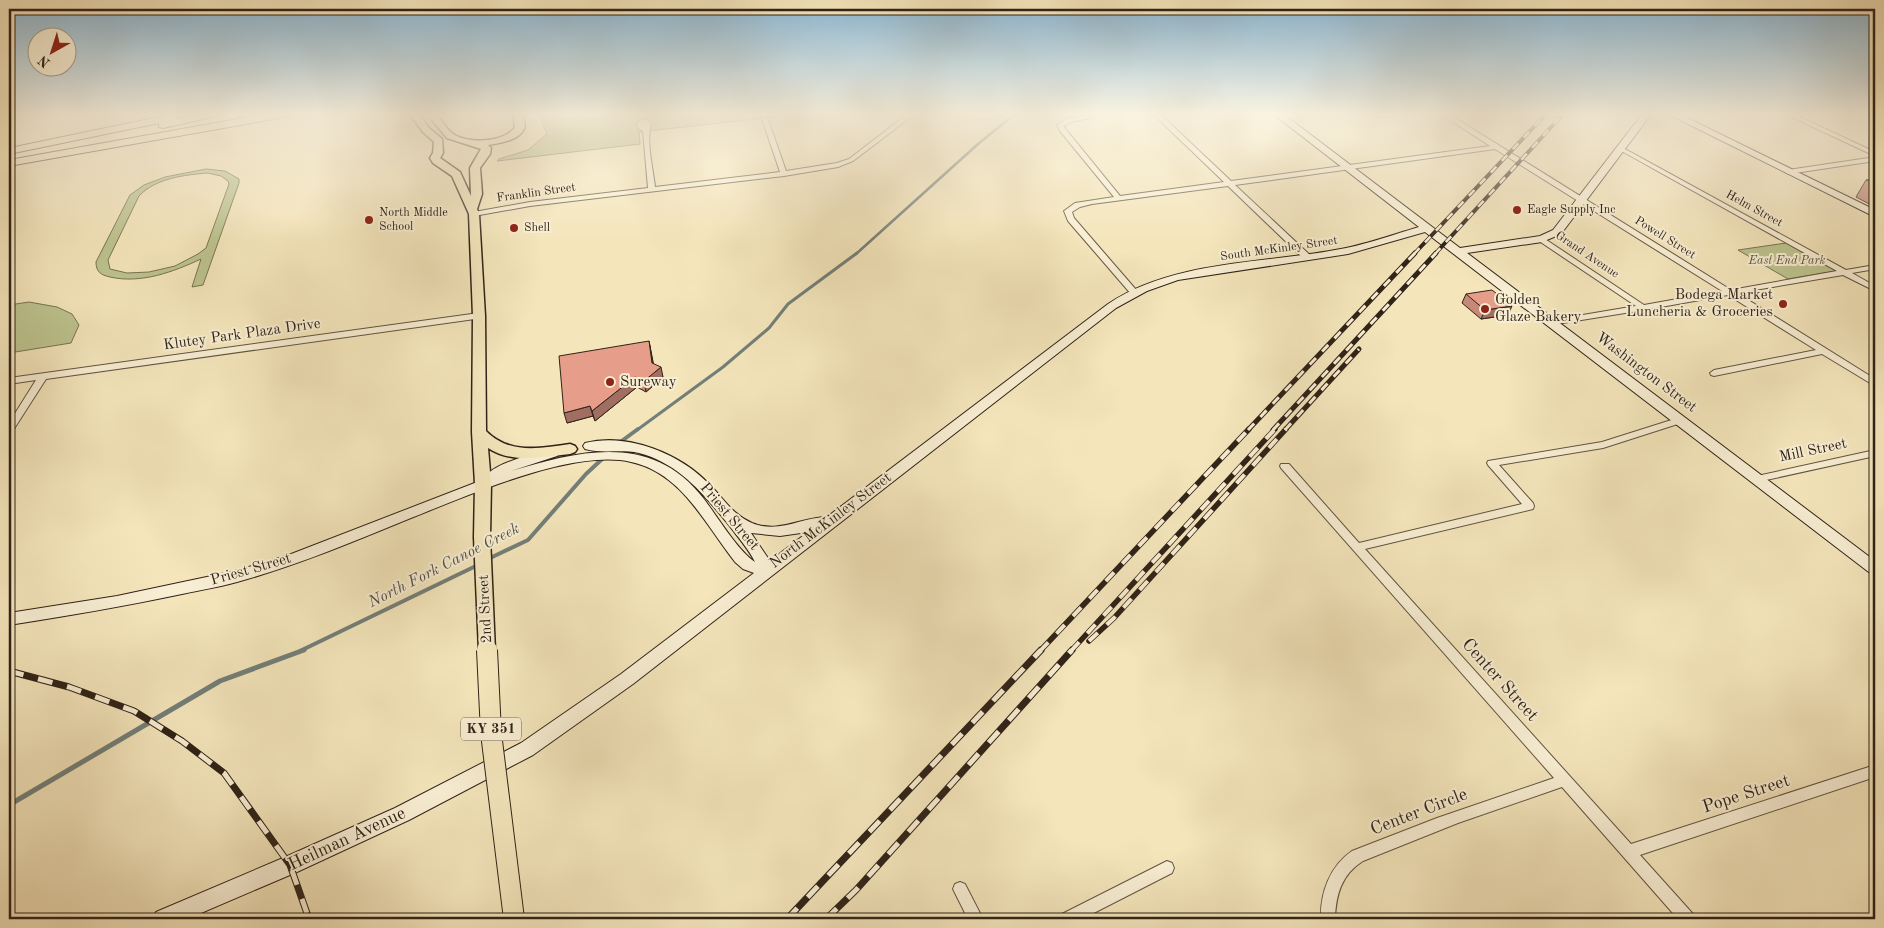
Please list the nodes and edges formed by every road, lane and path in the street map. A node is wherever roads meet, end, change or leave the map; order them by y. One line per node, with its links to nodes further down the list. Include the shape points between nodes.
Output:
1 (29, 156): 17 (highway)
2 (37, 156): 17 (highway)
3 (436, 156): 18 (main road, 2nd Street / KY 351)
4 (648, 156): 23 (street)
5 (778, 156): 21 (street)
6 (856, 156): 21 (street, Franklin Street, via 830,167)
7 (1084, 156): 24 (street)
8 (1201, 156): 22 (street)
9 (1333, 156): 19 (street, Washington Street)
10 (1427, 156): 19 (street)
11 (1512, 156): 25 (street, Powell Street)
12 (1615, 156): 25 (street)
13 (1634, 156): 33 (street, Helm Street)
14 (1757, 156): 20 (street)
15 (482, 157): 18 (main road, via 463,164); 26 (main road, 2nd Street / KY 351, via 474,169 477,189)
16 (1875, 159): 20 (street)
17 (9, 161)
18 (444, 165): 26 (main road, 2nd Street / KY 351, via 456,174)
19 (1349, 168): 22 (street); 28 (street, Washington Street)
20 (1788, 172): 27 (street)
21 (784, 174): 23 (street, Franklin Street)
22 (1231, 184): 24 (street); 31 (street)
23 (652, 189): 26 (street, Franklin Street)
24 (1119, 199): 35 (street, via 1078,205 1068,214)
25 (1582, 200): 29 (street, via 1557,232); 36 (street, Powell Street)
26 (473, 211): 38 (main road, 2nd Street / KY 351)
27 (1875, 214)
28 (1427, 228): 30 (street, Washington Street); 31 (street, South McKinley Street, via 1348,251)
29 (1542, 239): 30 (street); 37 (street, Grand Avenue)
30 (1458, 251): 39 (street, Washington Street)
31 (1308, 258): 35 (street, South McKinley Street, via 1177,277)
32 (1875, 267): 33 (street)
33 (1846, 272): 34 (street, Helm Street); 36 (street)
34 (1875, 289)
35 (1134, 292): 56 (street, North McKinley Street)
36 (1731, 292): 37 (street); 40 (street, Powell Street)
37 (1644, 308): 39 (street)
38 (479, 316): 42 (street, Klutey Park Plaza Drive); 47 (main road, 2nd Street / KY 351)
39 (1553, 323): 45 (street, Washington Street)
40 (1824, 351): 41 (street); 44 (street, Powell Street)
41 (1714, 373)
42 (43, 376): 43 (street, Klutey Park Plaza Drive); 46 (street)
43 (9, 381)
44 (1875, 383)
45 (1681, 420): 53 (street, Washington Street); 57 (street, via 1603,445 1492,463 1529,506)
46 (9, 430)
47 (479, 432): 49 (main road, via 492,446 513,453); 54 (main road, 2nd Street / KY 351)
48 (586, 446): 49 (street, Priest Street); 51 (street, Priest Street, via 614,446)
49 (571, 453): 51 (street, Priest Street); 54 (street, Priest Street)
50 (1875, 453): 53 (street, Mill Street)
51 (640, 454): 55 (street, Priest Street, via 672,460 684,467); 59 (street, Priest Street, via 679,480 747,565)
52 (1285, 466): 57 (street, Center Street)
53 (1757, 479): 58 (street, Washington Street)
54 (483, 484): 60 (street, Priest Street, via 291,560 242,575 177,590); 68 (main road, 2nd Street / KY 351, bridge, via 482,537 491,733)
55 (730, 517): 56 (street, via 746,527 764,532 788,531); 59 (street, Priest Street, via 762,557)
56 (830, 521): 59 (street, North McKinley Street)
57 (1357, 547): 63 (street, Center Street)
58 (1875, 570)
59 (766, 571): 61 (street, North McKinley Street, via 627,679)
60 (9, 619)
61 (527, 750): 67 (street, Heilman Avenue, via 402,814 290,866)
62 (1875, 771): 64 (street, Pope Street)
63 (1564, 780): 64 (street, Center Street); 71 (street, Center Circle, via 1425,828 1349,862 1332,885)
64 (1628, 852): 72 (street, Center Street)
65 (1167, 868): 70 (street)
66 (960, 890): 69 (street)
67 (163, 919)
68 (514, 919)
69 (976, 919)
70 (1067, 919)
71 (1328, 919)
72 (1688, 919)

